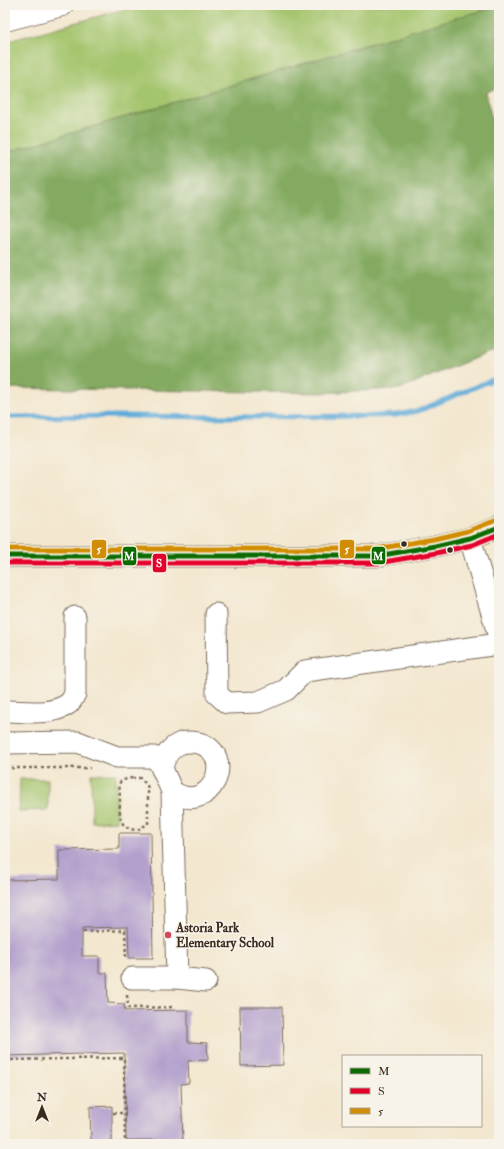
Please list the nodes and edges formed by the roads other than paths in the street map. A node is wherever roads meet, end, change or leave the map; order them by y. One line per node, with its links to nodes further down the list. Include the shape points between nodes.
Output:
1 (62, 5): 2 (highway)
2 (5, 20)
3 (499, 527): 4 (street)
4 (470, 538): 5 (street, via 377,556); 8 (street)
5 (5, 556)
6 (216, 614): 9 (street, via 217,694 227,703 258,702 286,690 304,671)
7 (75, 617): 10 (street, via 75,694 69,704 44,711)
8 (499, 637)
9 (499, 644)
10 (5, 711)
11 (5, 743): 12 (street, via 78,742 117,757 154,757)
12 (162, 769): 13 (street); 13 (street, via 168,752 185,742 204,745 216,759 217,778 206,793 197,797 187,797)
13 (172, 791): 15 (street)
14 (132, 978): 15 (street)
15 (177, 978): 16 (street)
16 (206, 980)

